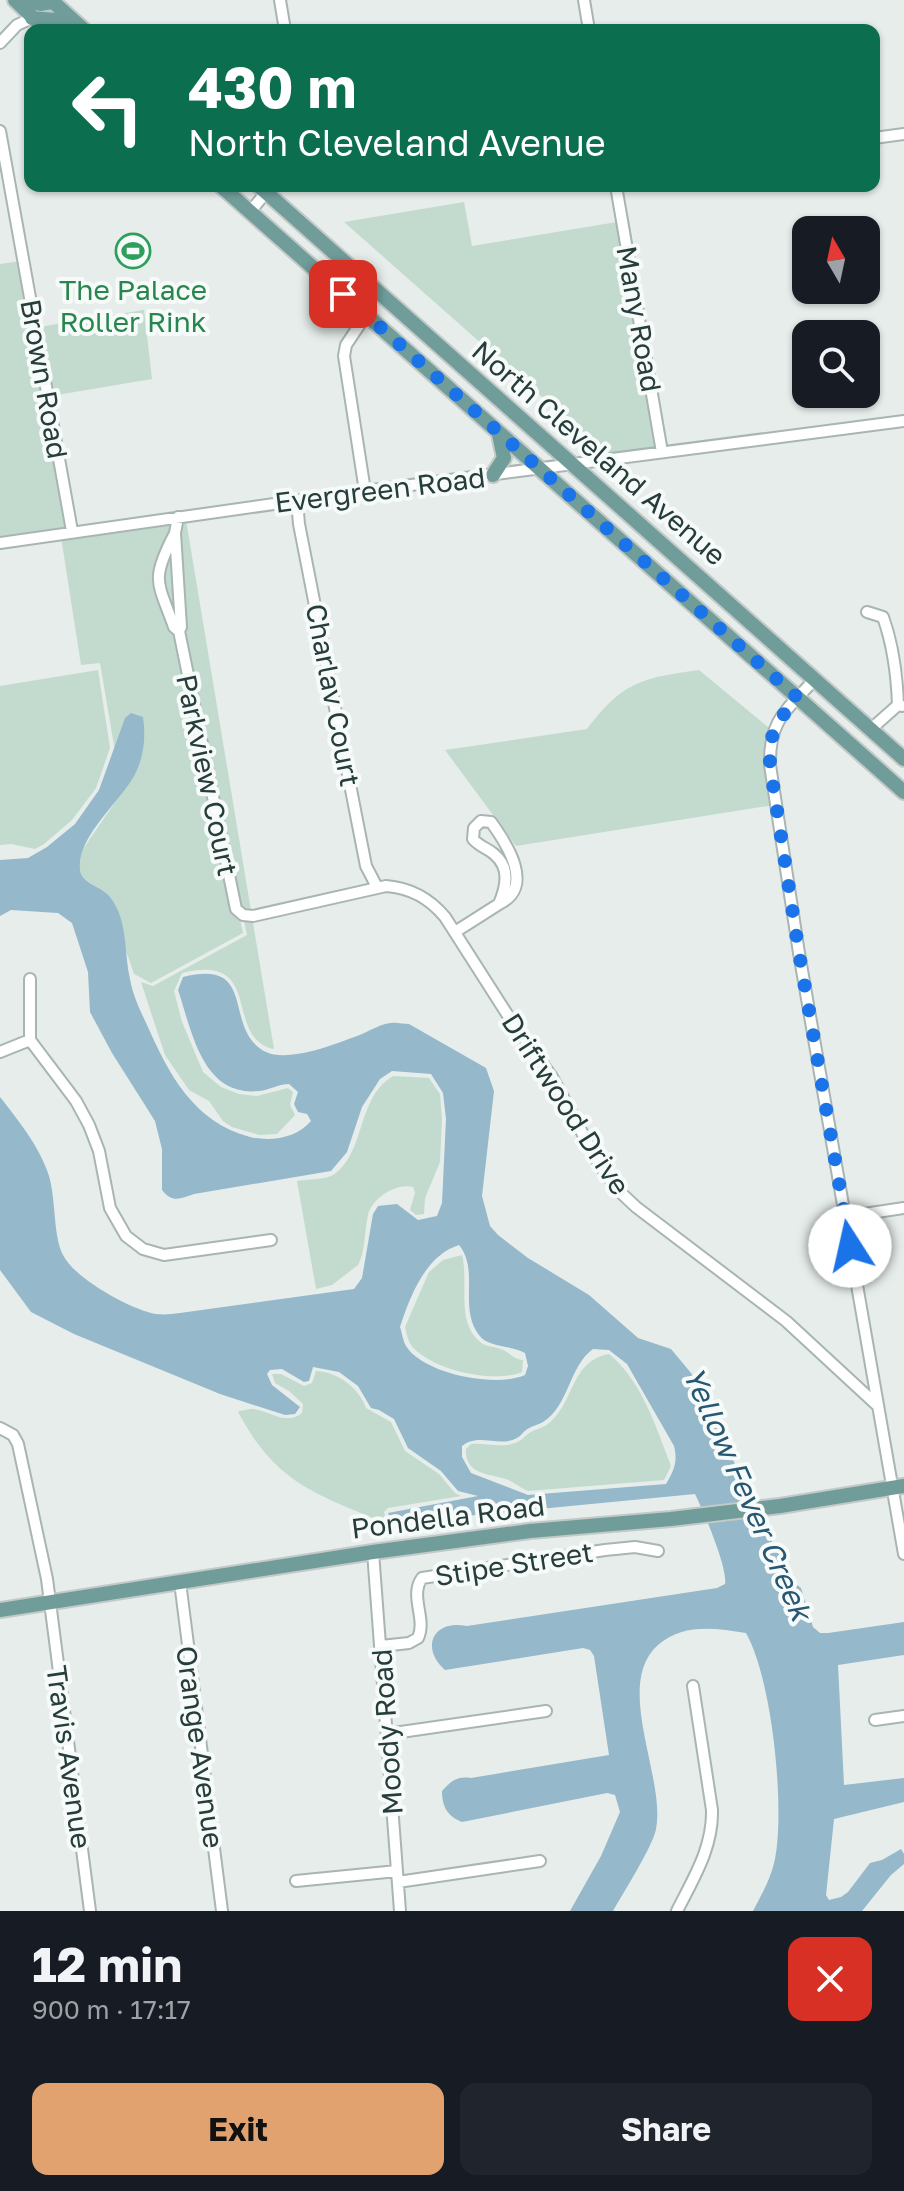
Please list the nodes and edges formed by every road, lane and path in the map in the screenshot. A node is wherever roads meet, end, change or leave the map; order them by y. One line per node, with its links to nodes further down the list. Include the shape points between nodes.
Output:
1 (15, 0): 6 (main road)
2 (29, 0): 5 (main road)
3 (280, 0): 10 (street)
4 (584, 0): 11 (street)
5 (55, 1): 9 (main road)
6 (32, 18): 7 (main road); 8 (main road); 12 (street)
7 (39, 24)
8 (62, 24)
9 (78, 24)
10 (284, 24)
11 (588, 24)
12 (0, 43)
13 (904, 134): 14 (street)
14 (880, 137)
15 (1, 138): 31 (street, Brown Road)
16 (228, 192): 20 (main road, North Cleveland Avenue)
17 (263, 192): 20 (street)
18 (270, 192): 25 (main road, North Cleveland Avenue)
19 (617, 192): 24 (street, Many Road)
20 (250, 212): 21 (main road, North Cleveland Avenue)
21 (366, 315): 23 (main road, North Cleveland Avenue); 28 (street, via 344,356)
22 (904, 421): 24 (street, Evergreen Road)
23 (499, 433): 26 (main road, North Cleveland Avenue); 27 (main road, via 504,458)
24 (662, 452): 25 (street, Evergreen Road)
25 (573, 465): 26 (street, Evergreen Road); 34 (main road, North Cleveland Avenue)
26 (540, 470): 27 (street, Evergreen Road); 35 (main road, North Cleveland Avenue)
27 (493, 475): 28 (street, Evergreen Road)
28 (365, 491): 29 (street, Evergreen Road)
29 (297, 501): 30 (street, Evergreen Road); 46 (street, Charlav Court, via 366,866)
30 (178, 517): 31 (street, Evergreen Road); 32 (street, Parkview Court)
31 (72, 531): 33 (street, Evergreen Road)
32 (175, 533): 37 (street, Parkview Court); 37 (street, Parkview Court, via 162,559 158,587)
33 (0, 543)
34 (697, 574): 35 (main road); 38 (main road, North Cleveland Avenue)
35 (678, 592): 39 (main road, North Cleveland Avenue)
36 (867, 612): 40 (street, via 883,617 887,627)
37 (179, 631): 48 (street, Parkview Court, via 233,900)
38 (815, 679): 39 (street); 41 (main road, North Cleveland Avenue)
39 (798, 698): 43 (main road, North Cleveland Avenue); 54 (street, via 771,734 770,765)
40 (901, 706): 41 (street)
41 (871, 729): 42 (main road, North Cleveland Avenue)
42 (904, 759)
43 (904, 792)
44 (508, 851): 45 (street); 45 (street, via 491,822 481,821 473,839); 47 (street, via 517,887)
45 (498, 858): 47 (street, via 506,885)
46 (377, 887): 48 (street, Driftwood Drive); 49 (street, Driftwood Drive, via 405,889 425,898)
47 (499, 904): 49 (street)
48 (243, 915)
49 (455, 932): 56 (street, Driftwood Drive, via 552,1077 619,1191 786,1321)
50 (30, 979): 51 (street)
51 (30, 1040): 52 (street); 55 (street, via 83,1113 99,1151 114,1218 134,1244 174,1255)
52 (0, 1052)
53 (904, 1208): 54 (street)
54 (844, 1217): 56 (street)
55 (271, 1240)
56 (878, 1406): 58 (street)
57 (0, 1428): 63 (street, Travis Avenue, via 18,1444)
58 (898, 1487): 60 (main road, Pondella Road, via 780,1506); 61 (street)
59 (658, 1551): 65 (street, Stipe Street, via 622,1548 422,1578 416,1587 418,1638)
60 (373, 1552): 62 (main road, Pondella Road); 65 (street, Moody Road)
61 (904, 1554)
62 (180, 1582): 63 (main road, Pondella Road); 75 (street, Orange Avenue)
63 (49, 1602): 64 (main road, Pondella Road); 74 (street, Travis Avenue)
64 (0, 1610)
65 (381, 1646): 70 (street, Moody Road)
66 (693, 1686): 77 (street, via 712,1820 707,1848)
67 (546, 1711): 70 (street)
68 (904, 1716): 69 (street)
69 (875, 1720)
70 (387, 1734): 72 (street, Moody Road)
71 (540, 1861): 72 (street)
72 (397, 1876): 73 (street); 76 (street, Moody Road)
73 (296, 1881)
74 (90, 1911)
75 (222, 1911)
76 (400, 1911)
77 (677, 1911)

